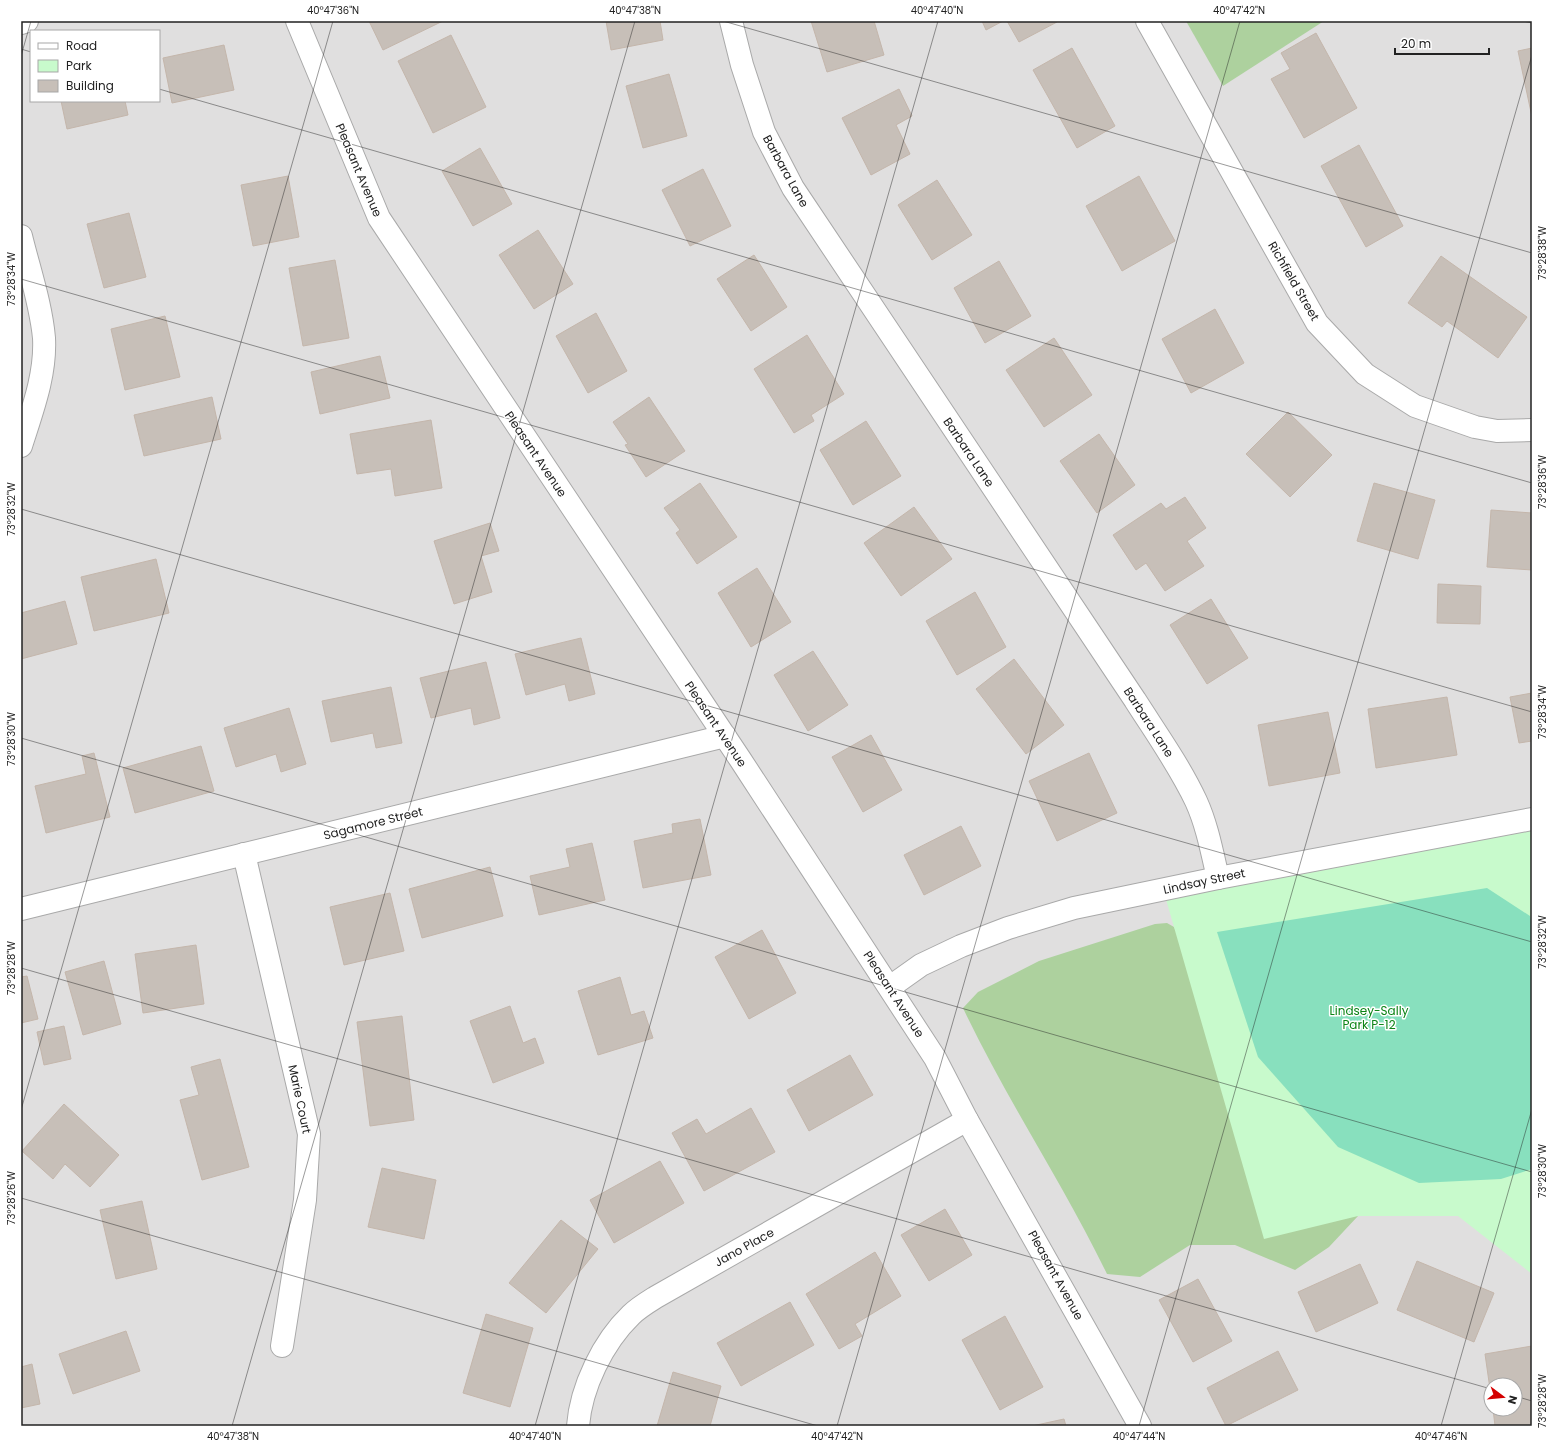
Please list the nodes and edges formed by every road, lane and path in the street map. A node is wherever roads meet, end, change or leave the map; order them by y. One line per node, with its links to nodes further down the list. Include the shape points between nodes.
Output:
1 (27, 21): 5 (street)
2 (297, 21): 9 (street, Pleasant Avenue, via 379,218)
3 (731, 21): 12 (street, Barbara Lane, via 764,132 792,188 1173,760 1196,801 1209,838)
4 (1147, 21): 7 (street, Richfield Street, via 1317,322 1365,374 1415,406 1474,427 1497,431)
5 (21, 23)
6 (21, 236): 8 (street, via 44,338 42,370)
7 (1532, 430)
8 (21, 446)
9 (725, 736): 11 (street, Sagamore Street); 14 (street, Pleasant Avenue)
10 (1532, 819): 12 (street, Lindsay Street)
11 (244, 854): 13 (street, Sagamore Street); 16 (street, Marie Court, via 309,1134 306,1200)
12 (1218, 878): 14 (street, Lindsay Street, via 1074,908 1008,928 921,965)
13 (21, 909)
14 (890, 987): 15 (street, Pleasant Avenue, via 935,1058)
15 (968, 1120): 17 (street, Jano Place, via 656,1296 631,1315 601,1352 580,1409); 18 (street, Pleasant Avenue)
16 (282, 1346)
17 (578, 1426)
18 (1140, 1426)

